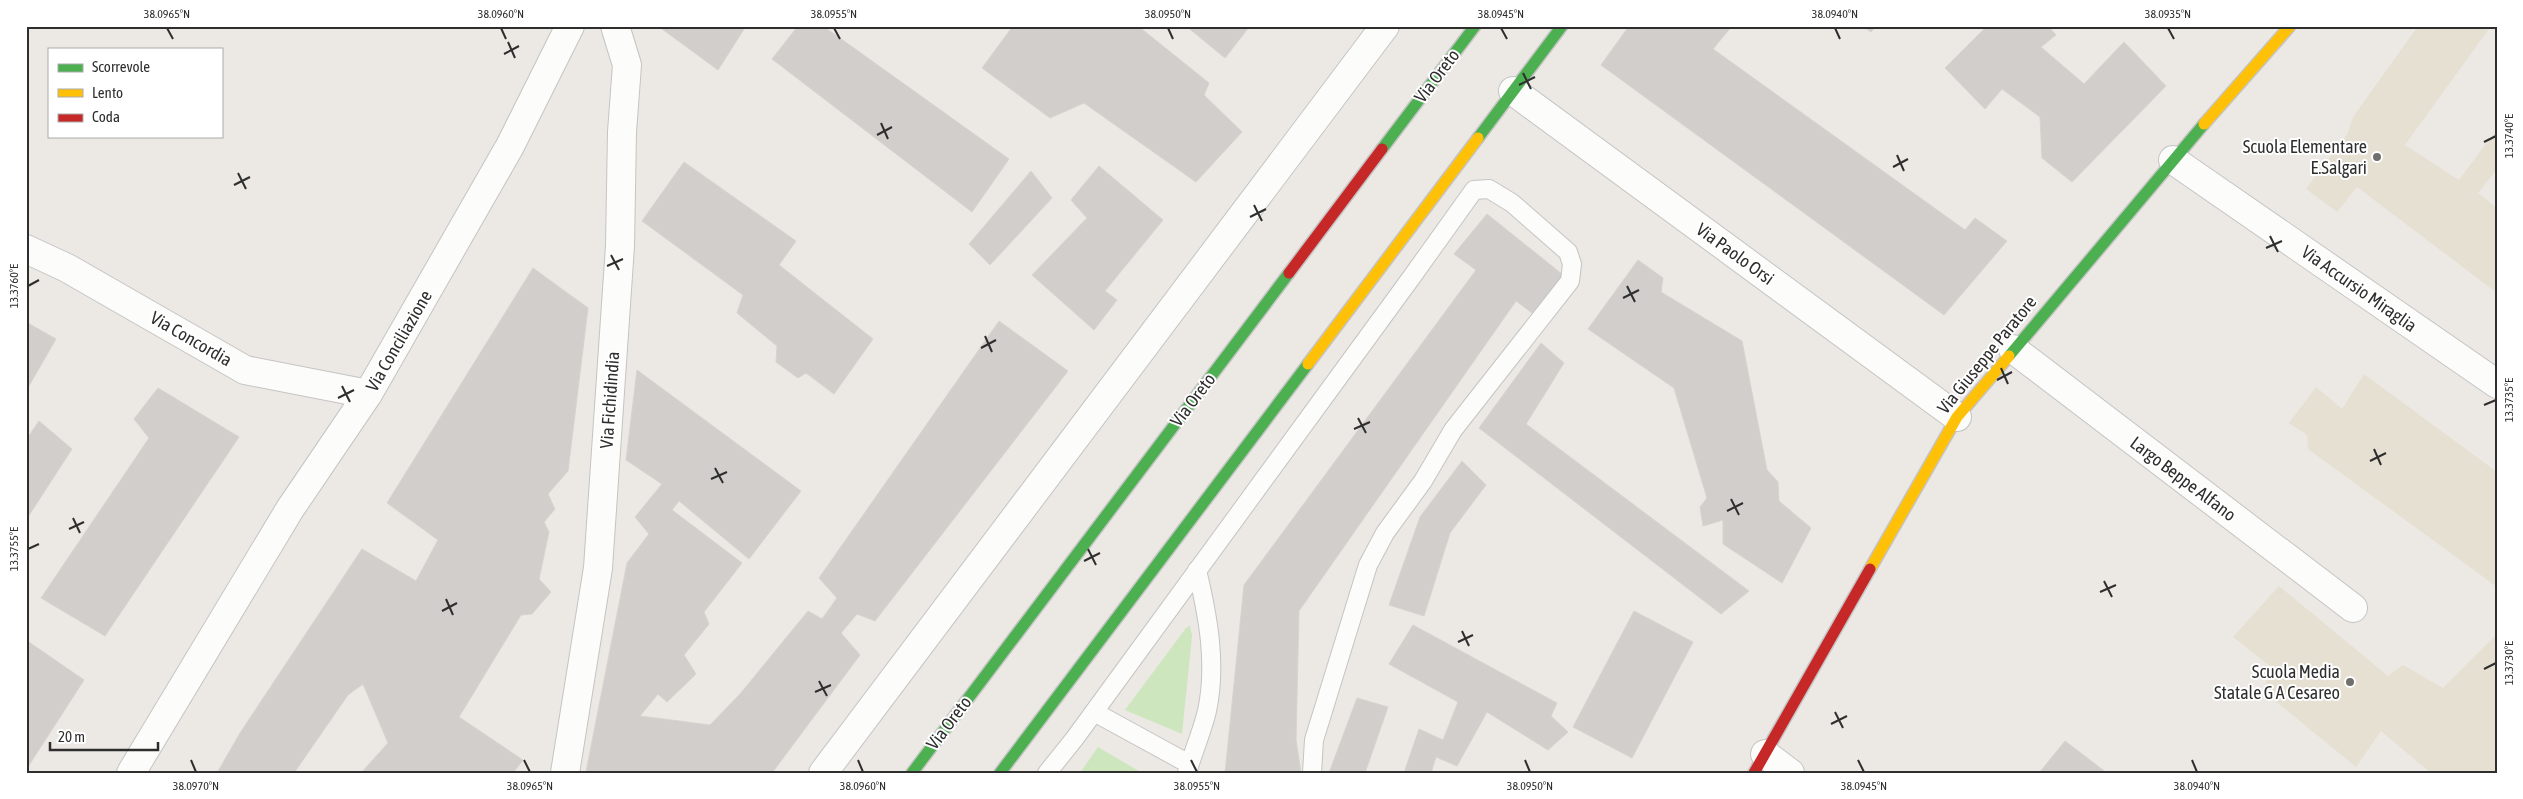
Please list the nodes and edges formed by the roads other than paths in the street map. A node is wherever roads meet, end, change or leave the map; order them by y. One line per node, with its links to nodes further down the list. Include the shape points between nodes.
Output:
1 (570, 26): 12 (street, Via Conciliazione, via 510,146)
2 (615, 26): 20 (street, Via Fichidindia, via 628,65 622,132 620,246 612,373 598,568)
3 (1385, 26): 21 (street)
4 (1475, 26): 22 (street, Via Oreto)
5 (1562, 26): 7 (street)
6 (2290, 26): 8 (street, Via Giuseppe Paratore)
7 (1513, 91): 13 (street, Via Paolo Orsi); 23 (street)
8 (2173, 160): 10 (street, Via Giuseppe Paratore); 11 (street, Via Accursio Miraglia)
9 (26, 249): 12 (street, Via Concordia, via 68,268 246,370)
10 (2013, 350): 13 (street, Via Giuseppe Paratore); 15 (street, Largo Beppe Alfano)
11 (2497, 384)
12 (368, 394): 19 (street, Via Conciliazione, via 290,509)
13 (1957, 417): 17 (street, Via Giuseppe Paratore)
14 (1197, 570): 16 (lane); 18 (lane, via 1208,616 1211,664 1207,710); 25 (lane, via 1474,190 1489,189 1512,203 1568,252 1572,264 1570,281 1453,430 1423,481 1385,533 1368,565 1314,740)
15 (2353, 608)
16 (1094, 712): 18 (lane); 24 (lane)
17 (1759, 763): 26 (street)
18 (1188, 768)
19 (131, 773)
20 (565, 773)
21 (823, 773)
22 (912, 773)
23 (1000, 773)
24 (1047, 773)
25 (1312, 773)
26 (1790, 773)

